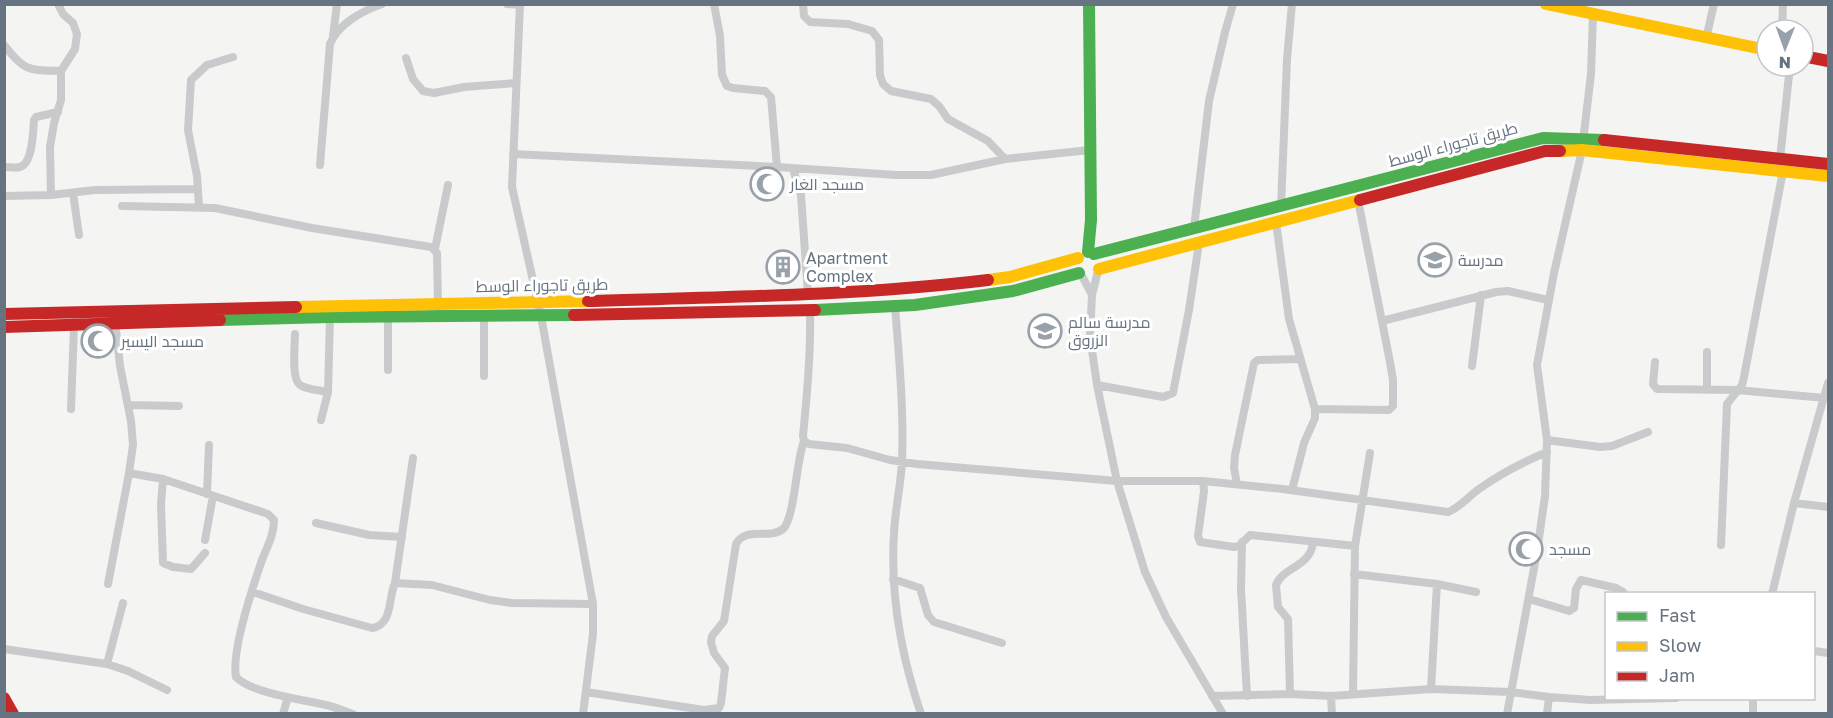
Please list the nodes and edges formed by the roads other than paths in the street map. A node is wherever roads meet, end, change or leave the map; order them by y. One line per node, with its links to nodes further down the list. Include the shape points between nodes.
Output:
1 (58, 4): 20 (street, via 77,34 75,49)
2 (337, 4): 14 (street)
3 (382, 4): 14 (street, via 337,29)
4 (507, 4): 12 (street)
5 (714, 4): 32 (street, via 722,75 727,86 765,91 771,97)
6 (803, 4): 27 (street, via 804,16 810,22 848,24 872,31 879,40 883,84 891,91 931,99 948,118 988,141)
7 (1089, 4): 25 (main road)
8 (1233, 4): 45 (street, via 1209,101)
9 (1292, 4): 43 (street)
10 (1546, 4): 13 (main road)
11 (1714, 4): 15 (street)
12 (520, 5): 22 (street)
13 (1593, 14): 15 (main road); 24 (street)
14 (333, 36): 29 (street)
15 (1706, 39): 17 (main road)
16 (4, 45): 20 (street, via 18,64 34,70)
17 (1755, 48)
18 (233, 57): 36 (street, via 207,65 191,80 188,130)
19 (406, 58): 22 (street, via 423,91)
20 (61, 71): 23 (street)
21 (1789, 78): 30 (street)
22 (515, 83): 26 (street)
23 (58, 112): 31 (street, via 36,117 26,162 21,167); 38 (street, via 52,130)
24 (1583, 144): 30 (main road, طريق تاجوراء الوسط); 40 (main road); 43 (main road, طريق تاجوراء الوسط, via 1544,138 1514,144); 55 (street)
25 (1090, 150): 27 (street); 49 (main road, via 1091,220)
26 (513, 154): 32 (street); 56 (street, via 514,202)
27 (1005, 159): 33 (street, via 931,175)
28 (1828, 164): 30 (main road, طريق تاجوراء الوسط)
29 (320, 165)
30 (1781, 165): 34 (main road); 79 (street, via 1744,377)
31 (4, 167)
32 (777, 167): 33 (street)
33 (793, 169): 52 (street, via 801,195)
34 (1828, 176)
35 (448, 185): 48 (street)
36 (198, 189): 37 (street); 42 (street)
37 (73, 193): 38 (street); 46 (street)
38 (51, 195): 39 (street)
39 (4, 196)
40 (1358, 200): 44 (main road); 66 (street)
41 (122, 206): 42 (street)
42 (199, 207): 48 (street)
43 (1281, 207): 45 (main road, طريق تاجوراء الوسط)
44 (1276, 222): 47 (main road); 71 (street, via 1289,319)
45 (1194, 228): 49 (main road, طريق تاجوراء الوسط)
46 (78, 235)
47 (1199, 243): 50 (main road); 77 (street, via 1173,393 1163,397)
48 (435, 249): 57 (street)
49 (1086, 255): 50 (main road, via 1099,260); 51 (main road, via 1076,266); 52 (main road, طريق تاجوراء الوسط, via 1010,277 913,290)
50 (1099, 270): 51 (main road, via 1090,276); 53 (street)
51 (1080, 273): 53 (street); 58 (main road, via 1013,291)
52 (808, 295): 56 (main road, طريق تاجوراء الوسط)
53 (1092, 295): 77 (street, via 1090,336)
54 (1481, 295): 55 (street, via 1508,291); 66 (street); 73 (street)
55 (1548, 300): 88 (street, via 1537,365)
56 (538, 302): 57 (main road, طريق تاجوراء الوسط); 63 (street)
57 (438, 304): 65 (main road, طريق تاجوراء الوسط)
58 (895, 306): 59 (main road); 94 (street)
59 (810, 310): 63 (main road); 89 (street)
60 (4, 314): 65 (main road, طريق تاجوراء الوسط)
61 (388, 316): 62 (main road); 64 (main road); 74 (street)
62 (484, 316): 63 (main road); 75 (street)
63 (541, 316): 124 (street)
64 (330, 317): 65 (main road); 80 (street)
65 (115, 318): 67 (main road); 82 (street)
66 (1382, 321): 84 (street, via 1393,380 1392,409)
67 (74, 326): 68 (main road); 85 (street)
68 (4, 327)
69 (295, 334): 80 (street, via 297,383)
70 (1707, 352): 78 (street)
71 (1300, 359): 84 (street); 99 (street, via 1254,363 1235,455)
72 (1655, 362): 78 (street, via 1653,384 1657,388)
73 (1472, 366)
74 (388, 370)
75 (484, 376)
76 (1828, 383): 81 (street)
77 (1097, 385): 97 (street)
78 (1707, 390): 79 (street)
79 (1737, 390): 81 (street); 110 (street, via 1726,404)
80 (328, 392): 86 (street)
81 (1825, 398): 103 (street)
82 (129, 405): 83 (street); 95 (street, via 133,445)
83 (179, 406)
84 (1315, 409): 100 (street)
85 (70, 410)
86 (321, 420)
87 (1648, 432): 88 (street, via 1606,447)
88 (1547, 440): 91 (street)
89 (804, 441): 94 (street); 130 (street, via 784,527 744,536 736,544 724,621 711,642 725,668 719,708 704,710)
90 (209, 445): 101 (street)
91 (1547, 452): 102 (street, via 1505,472 1451,511); 122 (street, via 1542,521)
92 (1370, 453): 102 (street)
93 (413, 458): 106 (street)
94 (902, 462): 97 (street); 114 (street, via 894,533)
95 (129, 473): 96 (street); 116 (street)
96 (163, 479): 101 (street); 112 (street, via 163,563 191,569)
97 (1117, 481): 98 (street); 134 (street, via 1145,572)
98 (1203, 481): 99 (street); 108 (street, via 1198,540 1234,547)
99 (1237, 484): 100 (street)
100 (1292, 490): 102 (street)
101 (210, 495): 107 (street); 118 (street, via 268,514 274,520)
102 (1362, 501): 111 (street)
103 (1794, 503): 104 (street); 121 (street)
104 (1828, 507)
105 (316, 523): 106 (street, via 369,535)
106 (402, 537): 115 (street)
107 (205, 540)
108 (1242, 542): 109 (street, via 1250,535 1260,535); 135 (street)
109 (1313, 543): 111 (street); 133 (street, via 1310,554 1276,585 1278,607 1288,618)
110 (1721, 545)
111 (1355, 546): 113 (street)
112 (205, 553)
113 (1354, 574): 117 (street); 132 (street)
114 (894, 579): 125 (street, via 920,588 934,622); 146 (street, via 902,649)
115 (395, 583): 118 (street, via 384,623 372,628); 124 (street, via 432,585 512,603)
116 (108, 584)
117 (1437, 584): 119 (street); 128 (street)
118 (253, 592): 139 (street, via 237,650 236,677)
119 (1476, 592)
120 (1623, 592): 122 (street, via 1581,580 1571,611)
121 (1772, 592)
122 (1529, 599): 131 (street)
123 (123, 603): 127 (street)
124 (593, 604): 130 (street)
125 (1002, 643)
126 (4, 649): 127 (street)
127 (107, 664): 129 (street)
128 (1431, 689): 131 (street); 132 (street)
129 (167, 690)
130 (586, 692): 145 (street)
131 (1511, 692): 137 (street); 149 (street)
132 (1353, 693): 136 (street)
133 (1290, 694): 135 (street); 136 (street)
134 (1212, 696): 135 (street); 147 (street)
135 (1247, 696)
136 (1331, 696): 148 (street)
137 (1549, 697): 140 (street); 150 (street)
138 (4, 698): 142 (main road)
139 (288, 698): 141 (street); 143 (street)
140 (1605, 700)
141 (329, 710): 144 (street)
142 (13, 714)
143 (284, 714)
144 (353, 714)
145 (583, 714)
146 (921, 714)
147 (1223, 714)
148 (1332, 714)
149 (1507, 714)
150 (1547, 714)

